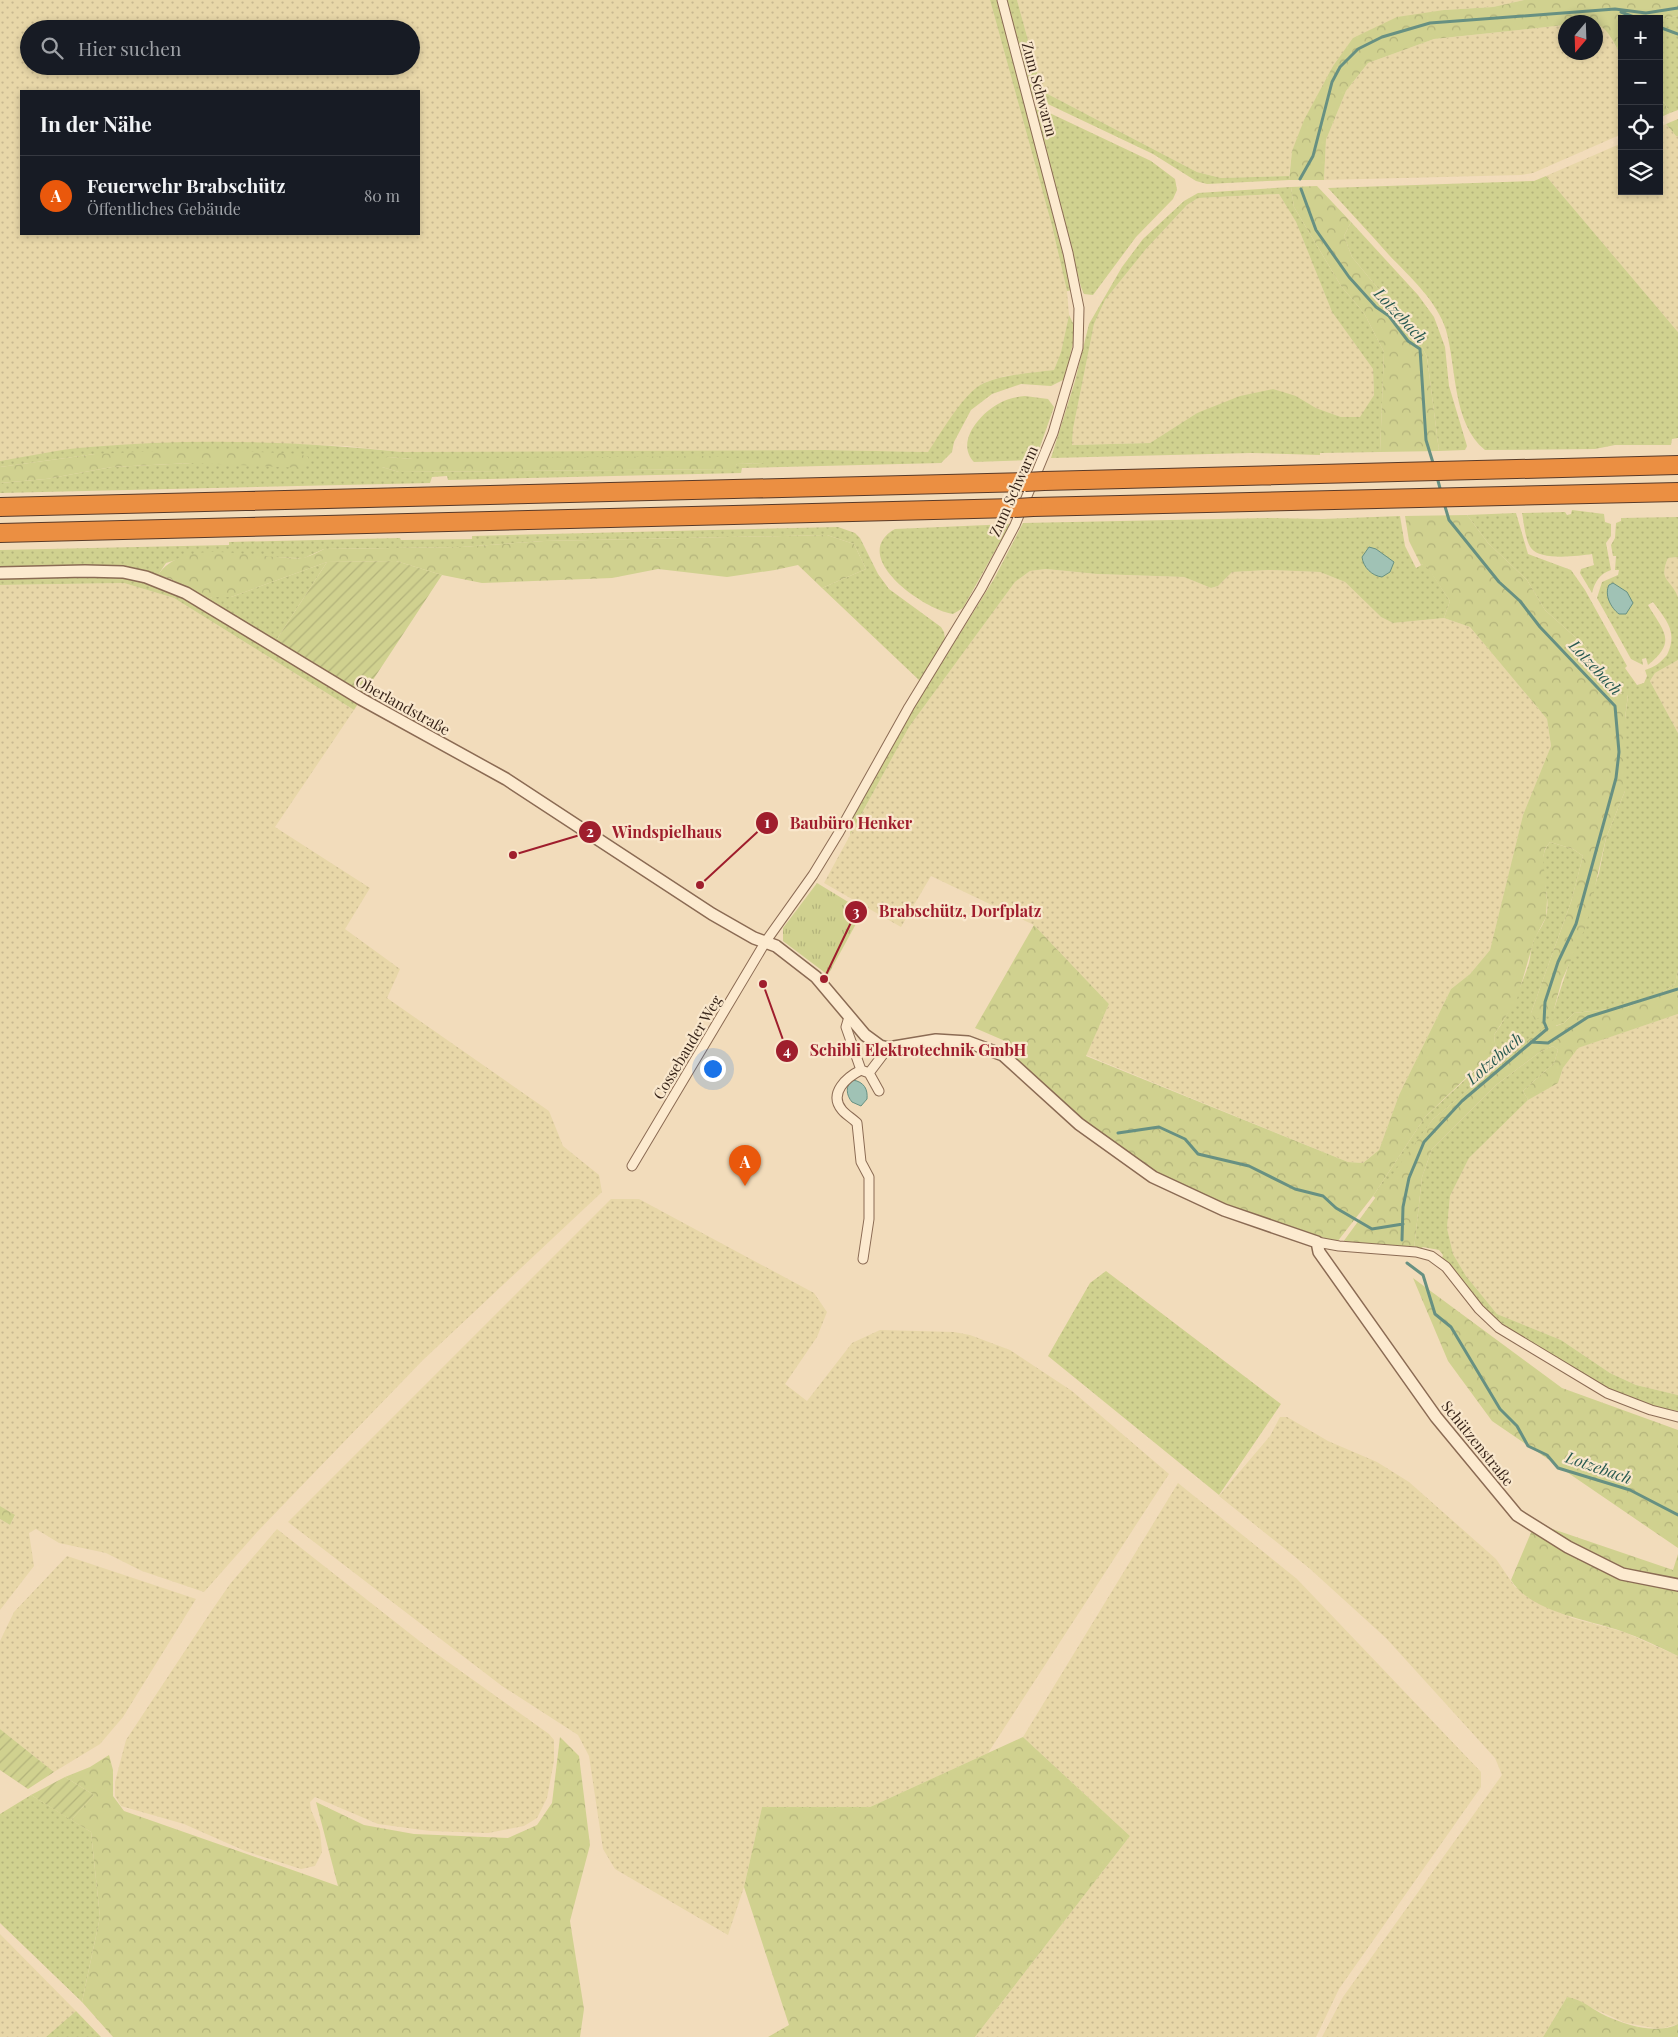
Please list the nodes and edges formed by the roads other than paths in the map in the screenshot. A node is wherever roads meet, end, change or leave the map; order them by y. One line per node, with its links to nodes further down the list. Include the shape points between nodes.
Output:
1 (1002, 0): 7 (street, Zum Schwarm, via 1078,296 1080,329 1073,368 1044,457 997,559 833,842)
2 (1678, 465): 4 (highway, bridge)
3 (1678, 492): 5 (highway, bridge)
4 (0, 507)
5 (0, 533)
6 (0, 574): 7 (street, Oberlandstraße, via 123,572 146,577 186,593 360,699 514,784 712,914 754,938)
7 (766, 941): 8 (street, Oberlandstraße, via 816,977); 13 (street, Cossebauder Weg)
8 (849, 1017): 9 (street, Oberlandstraße, via 865,1035); 10 (street, via 846,1026)
9 (888, 1048): 11 (street); 14 (street, via 936,1040 968,1042 1003,1054 1079,1124 1153,1177 1224,1210)
10 (860, 1070): 11 (street); 15 (street, via 847,1076 838,1091 838,1104 857,1123 861,1162 869,1177 869,1219)
11 (870, 1074): 12 (street)
12 (879, 1091)
13 (632, 1166)
14 (1318, 1242): 16 (street, via 1431,1256 1446,1267 1479,1309 1499,1328 1607,1393); 17 (street, Schützenstraße, via 1319,1252 1436,1417 1517,1514 1568,1547 1622,1574)
15 (863, 1259)
16 (1678, 1417)
17 (1678, 1585)

